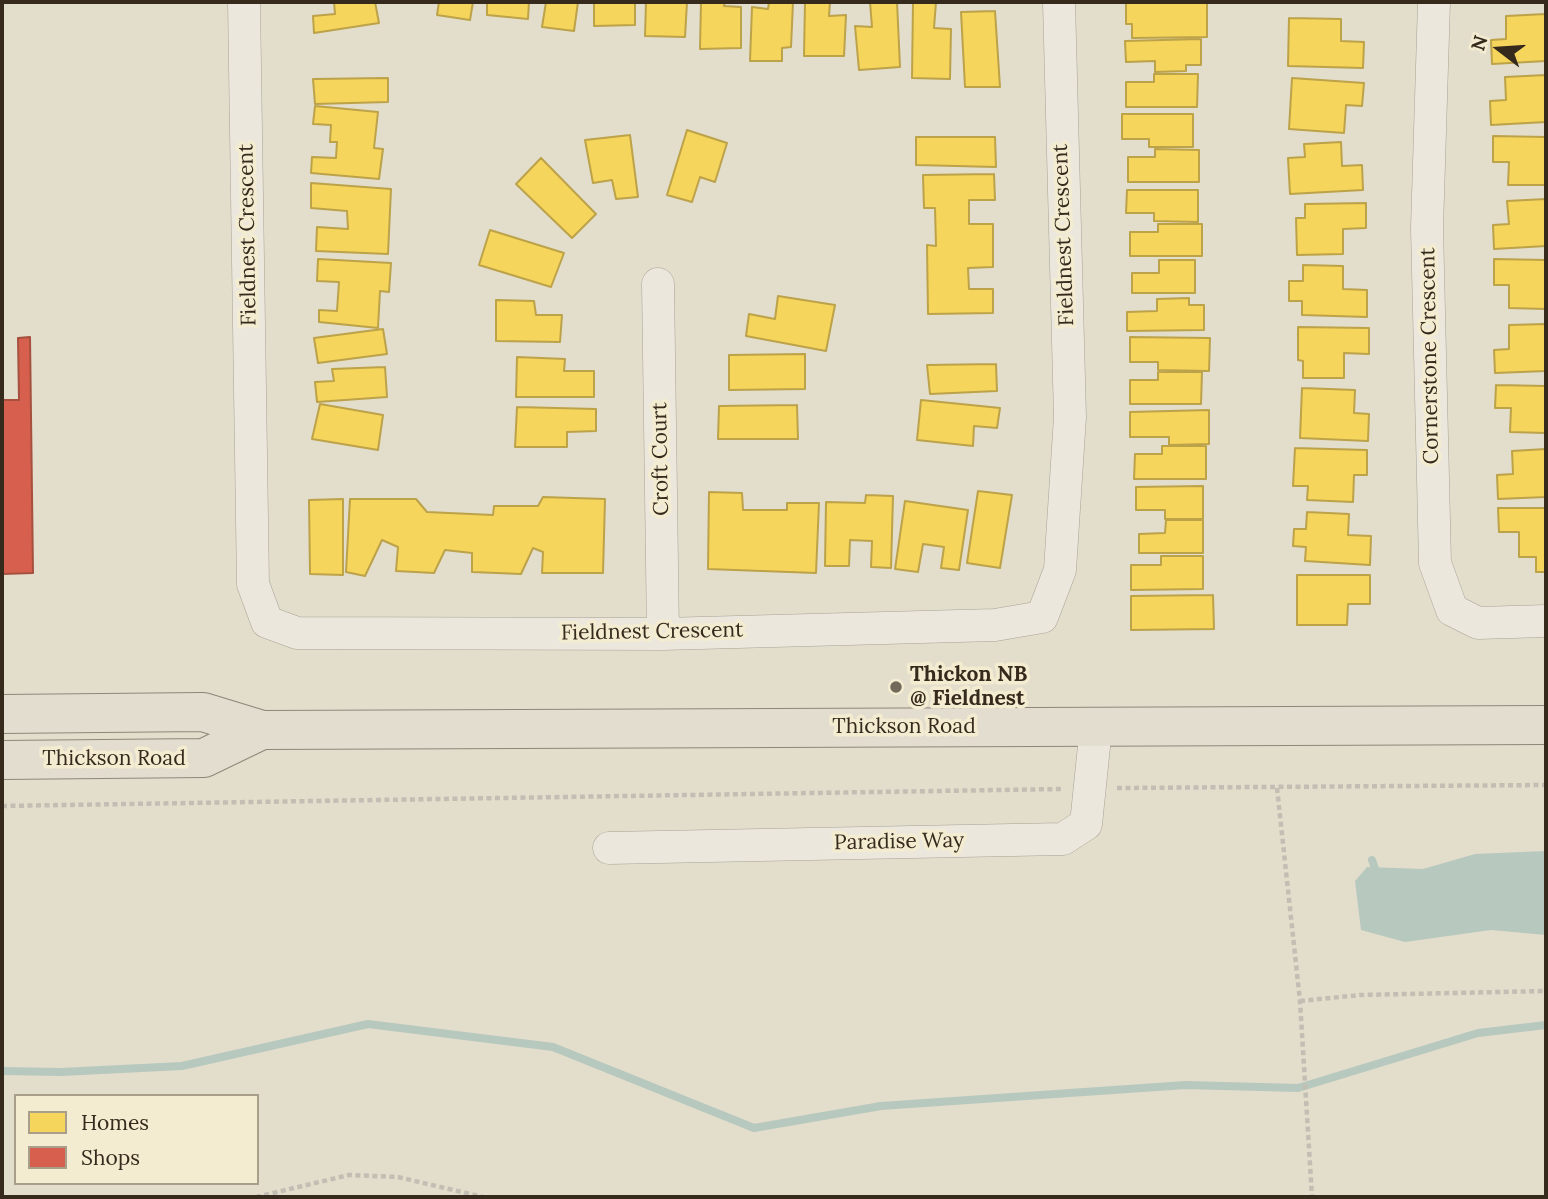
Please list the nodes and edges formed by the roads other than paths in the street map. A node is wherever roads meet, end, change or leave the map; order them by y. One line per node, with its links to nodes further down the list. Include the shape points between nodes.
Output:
1 (244, 2): 6 (street, Fieldnest Crescent, via 253,584 267,622 297,633)
2 (1059, 2): 6 (street, Fieldnest Crescent, via 1070,417 1060,570 1042,617 995,625)
3 (1434, 2): 5 (street, Cornerstone Crescent, via 1427,228 1435,563 1452,610 1478,623)
4 (658, 284): 6 (street, Croft Court)
5 (1546, 621)
6 (663, 634)
7 (2, 714): 10 (main road, Thickson Road, via 203,712)
8 (1546, 725): 9 (main road, Thickson Road)
9 (1096, 727): 10 (main road, Thickson Road); 12 (street, Paradise Way, via 1086,824 1063,839)
10 (262, 730): 11 (main road, Thickson Road, via 204,758)
11 (2, 760)
12 (610, 848)

